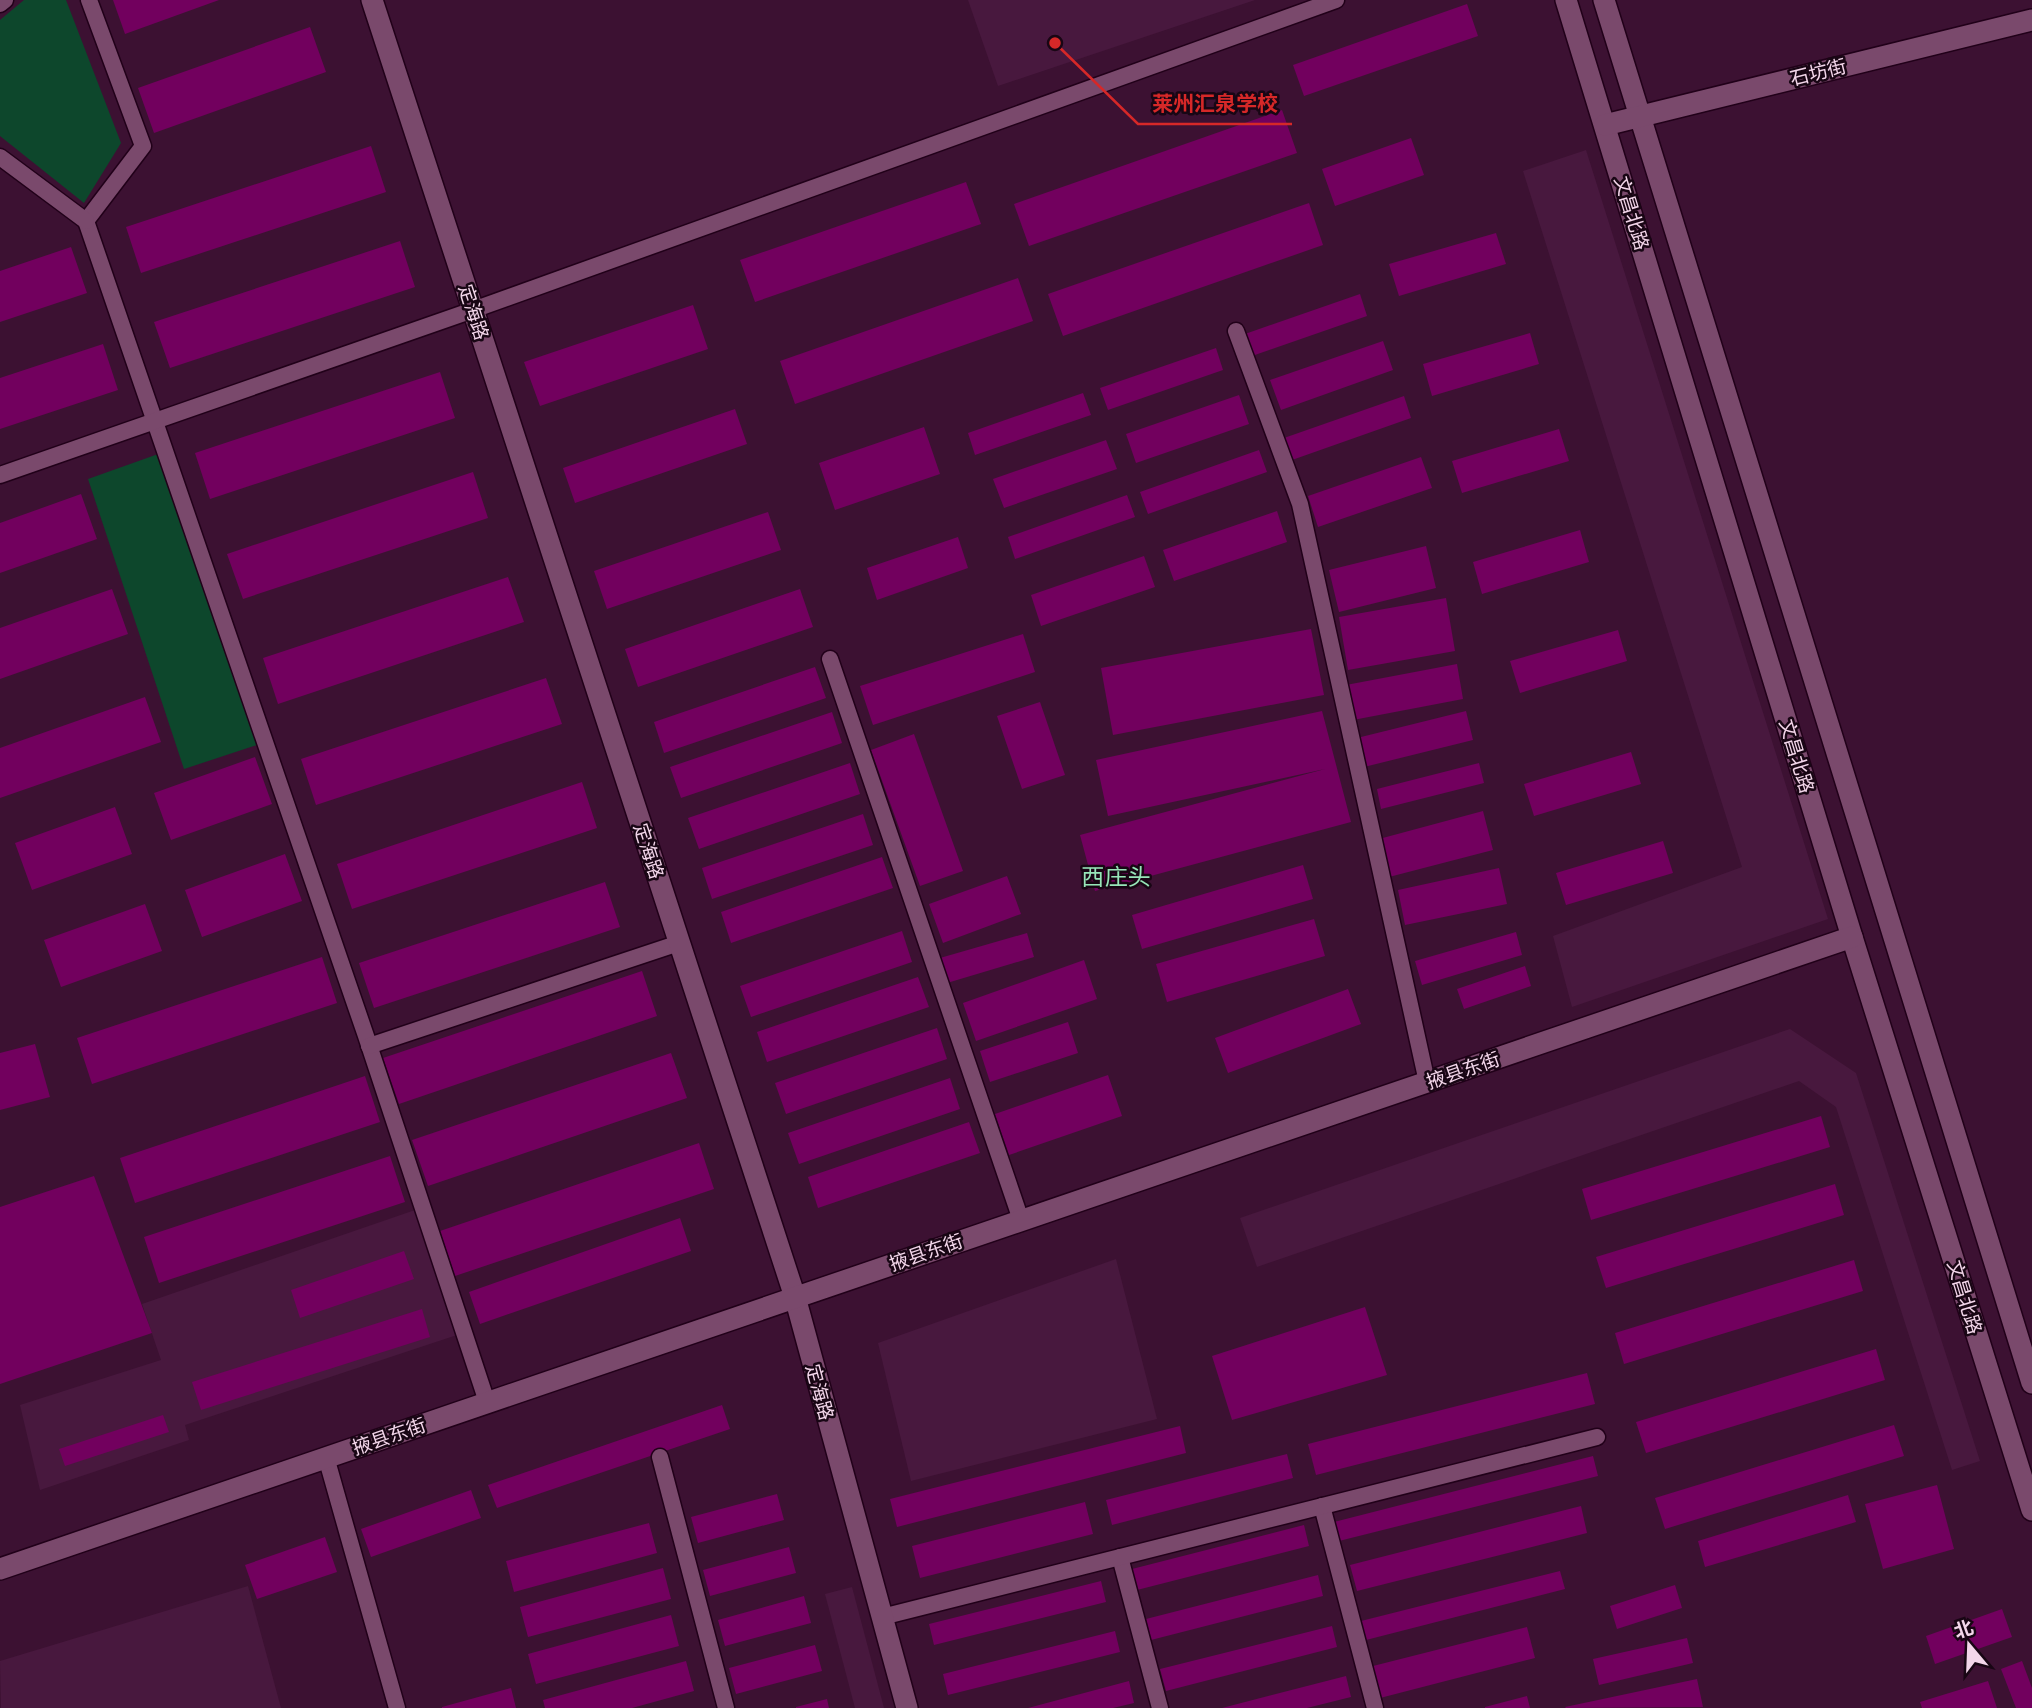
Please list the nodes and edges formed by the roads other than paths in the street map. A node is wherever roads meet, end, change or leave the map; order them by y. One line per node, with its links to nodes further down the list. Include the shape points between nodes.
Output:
1 (5, 0): 7 (street)
2 (89, 0): 12 (street, via 143,146)
3 (372, 0): 13 (main road, 定海路)
4 (1336, 0): 13 (street)
5 (1566, 0): 10 (main road, 文昌北路)
6 (1604, 0): 9 (main road, 文昌北路)
7 (0, 4)
8 (2032, 20): 9 (main road, 石坊街)
9 (1638, 115): 10 (main road, 石坊街); 24 (main road, 文昌北路)
10 (1605, 125): 18 (main road, 文昌北路)
11 (0, 158): 12 (street)
12 (86, 221): 15 (street)
13 (473, 310): 15 (street); 19 (main road, 定海路)
14 (1236, 331): 21 (street, via 1300,504)
15 (154, 422): 16 (street); 20 (street)
16 (0, 475)
17 (830, 659): 22 (street)
18 (1852, 937): 21 (main road, 掖县东街); 30 (main road, 文昌北路)
19 (679, 943): 20 (street); 23 (main road, 定海路)
20 (369, 1045): 25 (street)
21 (1427, 1082): 22 (main road, 掖县东街)
22 (1021, 1220): 23 (main road, 掖县东街)
23 (794, 1297): 25 (main road, 掖县东街); 33 (main road, 定海路)
24 (2031, 1377)
25 (487, 1402): 27 (main road, 掖县东街)
26 (1597, 1437): 29 (street)
27 (326, 1457): 32 (main road, 掖县东街); 34 (street)
28 (660, 1457): 35 (street)
29 (1322, 1506): 31 (street); 38 (street)
30 (2032, 1510)
31 (1120, 1557): 33 (street); 37 (street)
32 (0, 1569)
33 (882, 1617): 36 (main road, 定海路)
34 (397, 1708)
35 (726, 1708)
36 (907, 1708)
37 (1160, 1708)
38 (1376, 1708)

